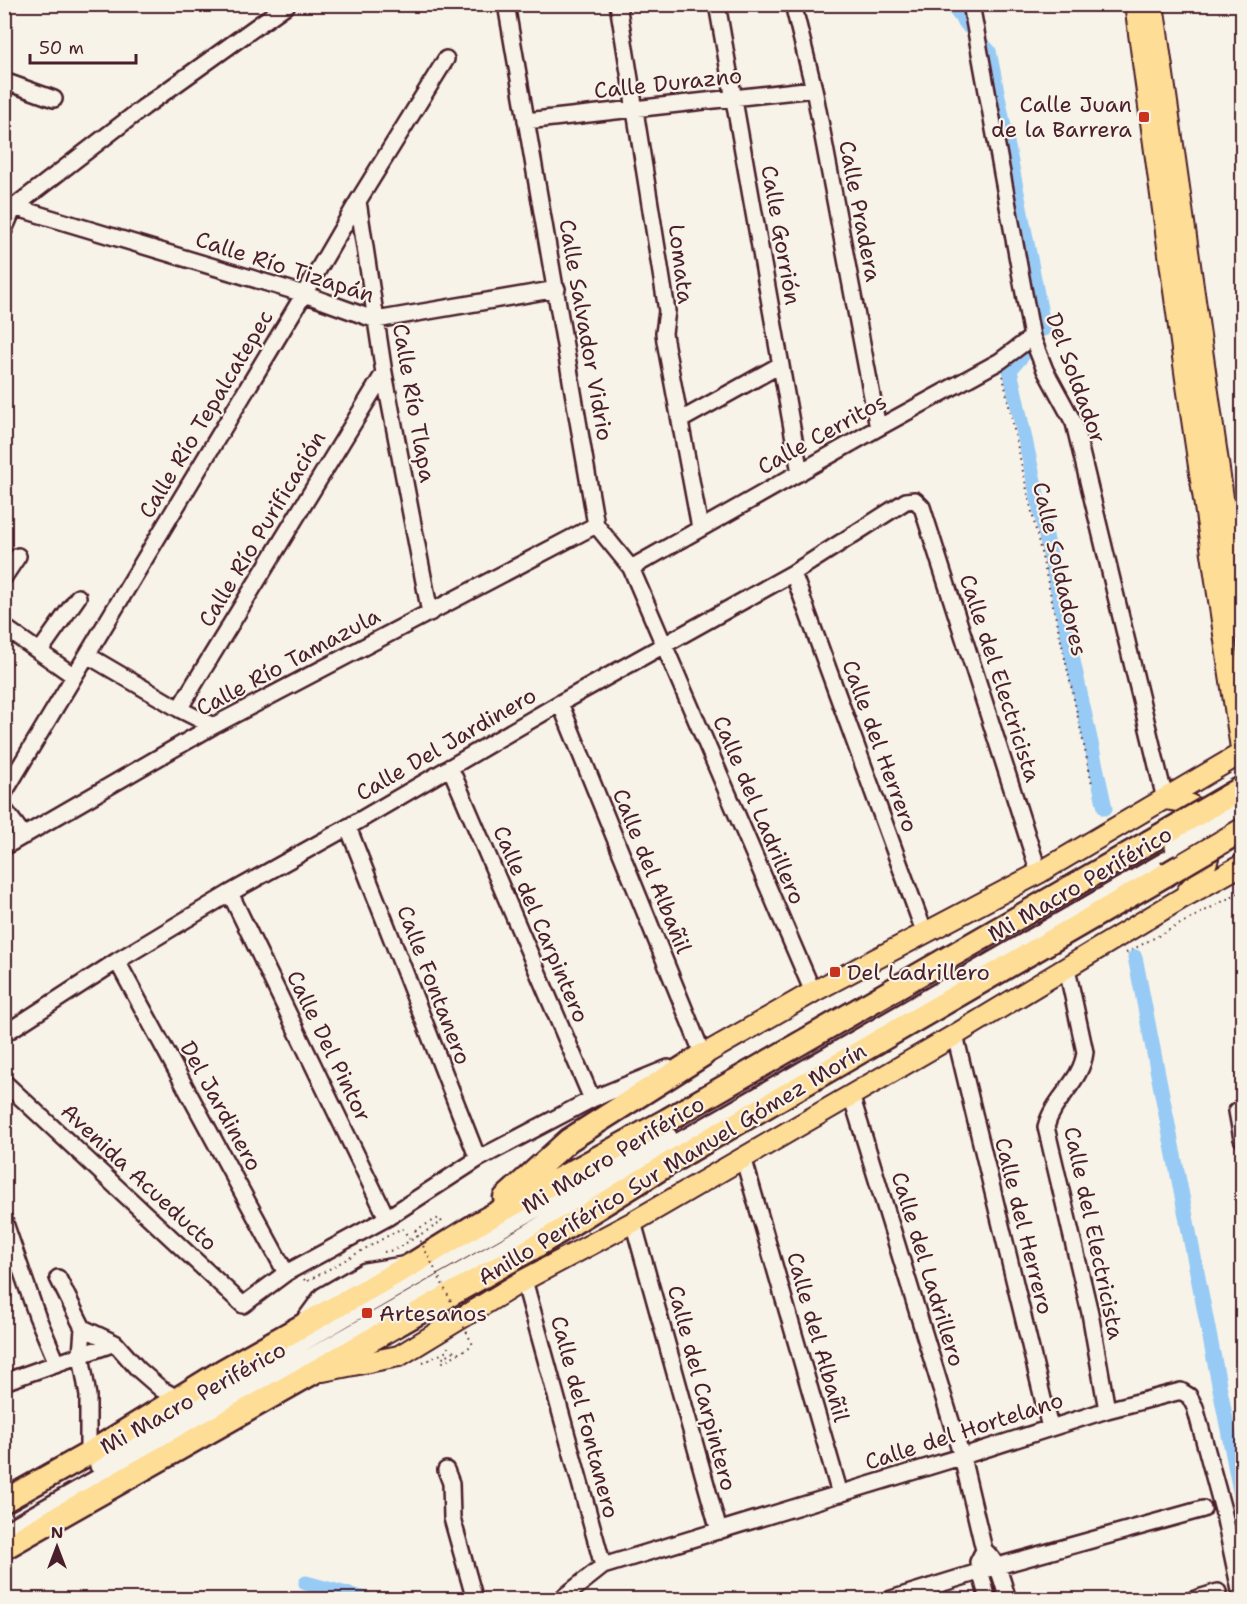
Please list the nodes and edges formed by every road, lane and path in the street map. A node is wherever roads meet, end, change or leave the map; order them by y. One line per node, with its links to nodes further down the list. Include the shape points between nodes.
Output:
1 (506, 4): 15 (street, Calle Salvador Vidrio)
2 (618, 4): 14 (street, Lomata)
3 (717, 4): 12 (street, Calle Gorrión)
4 (793, 4): 11 (street, Calle Pradera)
5 (971, 4): 24 (street, Del Soldador)
6 (1135, 4): 16 (main road)
7 (1153, 4): 16 (main road)
8 (281, 6): 18 (street)
9 (446, 59): 17 (street, Calle Río Tepalcatepec)
10 (4, 81): 13 (street)
11 (814, 89): 12 (street, Calle Durazno); 31 (street, Calle Pradera)
12 (735, 98): 14 (street, Calle Durazno); 26 (street, Calle Gorrión)
13 (54, 99)
14 (636, 109): 15 (street, Calle Durazno); 30 (street, Lomata, via 667,310 665,342)
15 (526, 121): 21 (street, Calle Salvador Vidrio)
16 (1165, 157): 20 (main road)
17 (358, 201): 22 (street, Calle Río Tepalcatepec); 23 (street, Calle Río Tlapa)
18 (9, 206): 19 (street); 22 (street, Calle Río Tizapán)
19 (4, 230)
20 (1181, 267): 28 (main road); 29 (main road)
21 (557, 289): 23 (street, Calle Río Tizapán); 34 (street, Calle Salvador Vidrio)
22 (304, 294): 23 (street, Calle Río Tizapán); 46 (street, Calle Río Tepalcatepec)
23 (376, 320): 27 (street, Calle Río Tlapa)
24 (1032, 337): 25 (street, Calle Cerritos); 56 (street, Del Soldador, via 1074,423)
25 (1000, 361): 31 (street, Calle Cerritos); 53 (path, Calle Soldadores)
26 (780, 365): 30 (street); 32 (street, Calle Gorrión)
27 (384, 373): 41 (street, Calle Río Tlapa); 49 (street, Calle Río Purificación)
28 (1206, 376): 29 (main road); 43 (main road)
29 (1186, 379): 51 (main road)
30 (681, 420): 35 (street, Lomata)
31 (878, 428): 32 (street, Calle Cerritos)
32 (800, 473): 35 (street, Calle Cerritos)
33 (915, 500): 38 (street, Calle Del Jardinero, via 906,501); 66 (street, Calle del Electricista, via 922,507)
34 (596, 525): 37 (street, Calle Salvador Vidrio); 41 (street, Calle Río Tamazula)
35 (700, 528): 37 (street, Calle Cerritos)
36 (18, 556): 39 (street)
37 (631, 568): 44 (street, Calle Salvador Vidrio)
38 (793, 573): 44 (street, Calle Del Jardinero); 69 (street, Calle del Herrero)
39 (4, 577)
40 (78, 597): 45 (street)
41 (430, 613): 50 (street, Calle Río Tamazula)
42 (4, 627): 45 (street)
43 (1242, 632)
44 (664, 645): 48 (street, Calle Del Jardinero); 72 (street, Calle del Ladrillero)
45 (39, 651): 47 (street)
46 (87, 655): 47 (street, Calle Río Tepalcatepec); 49 (street)
47 (74, 676): 55 (street, Calle Río Tepalcatepec)
48 (560, 703): 52 (street, Calle Del Jardinero); 75 (street, Calle del Albañil)
49 (178, 709): 50 (street)
50 (213, 726): 62 (street, Calle Río Tamazula)
51 (1242, 753): 56 (main road)
52 (450, 767): 60 (street, Calle Del Jardinero); 78 (street, Calle del Carpintero)
53 (1092, 784)
54 (1242, 788): 86 (highway, Anillo Periférico Sur Manuel Gómez Morín, bridge, via 667,1120)
55 (4, 793)
56 (1165, 799): 66 (main road); 68 (main road, via 1194,807 1211,838 1203,872)
57 (1242, 806): 64 (street, Mi Macro Periférico, bridge)
58 (4, 809): 62 (street)
59 (1242, 815): 64 (street, Mi Macro Periférico)
60 (348, 827): 67 (street, Calle Del Jardinero); 82 (street, Calle Fontanero)
61 (1242, 830): 98 (highway, Anillo Periférico Sur Manuel Gómez Morín, bridge, via 686,1153 533,1248)
62 (24, 836): 63 (street, Calle Río Tamazula)
63 (4, 847)
64 (1175, 850): 93 (street, Mi Macro Periférico, via 688,1125); 98 (street, Mi Macro Periférico, via 688,1136)
65 (1242, 865): 68 (main road)
66 (1039, 873): 69 (main road)
67 (230, 893): 70 (street, Calle Del Jardinero); 83 (street, Calle Del Pintor)
68 (1182, 898): 71 (main road)
69 (925, 934): 72 (main road)
70 (117, 961): 73 (street, Calle Del Jardinero); 89 (street, Del Jardinero)
71 (1067, 969): 74 (main road); 103 (street, Calle del Electricista, via 1085,1052 1084,1064 1049,1116 1046,1127 1090,1313)
72 (813, 992): 75 (main road)
73 (4, 1034)
74 (955, 1035): 77 (main road); 104 (street, Calle del Herrero)
75 (703, 1055): 78 (street); 86 (highway, via 569,1140)
76 (4, 1082): 89 (street, Avenida Acueducto, via 243,1305)
77 (851, 1095): 81 (main road); 106 (street, Calle del Ladrillero)
78 (592, 1099): 82 (street)
79 (1237, 1111): 80 (street)
80 (1242, 1139)
81 (743, 1157): 85 (main road); 108 (street, Calle del Albañil)
82 (478, 1159): 83 (street)
83 (387, 1218): 89 (street)
84 (4, 1220): 97 (street)
85 (633, 1222): 91 (main road); 113 (street, Calle del Carpintero)
86 (477, 1224): 88 (highway, Anillo Periférico Sur Manuel Gómez Morín)
87 (422, 1235): 95 (path, bridge, via 442,1222 439,1218 415,1230 473,1345 442,1362 454,1351)
88 (412, 1252): 89 (path, via 402,1228 306,1282); 93 (highway, Anillo Periférico Sur Manuel Gómez Morín)
89 (292, 1270)
90 (58, 1278): 92 (street)
91 (524, 1280): 98 (main road, via 399,1356); 116 (street, Calle del Fontanero)
92 (83, 1328): 94 (street); 96 (street)
93 (292, 1338): 99 (highway, Anillo Periférico Sur Manuel Gómez Morín)
94 (115, 1343): 96 (street); 101 (street, via 138,1370)
95 (447, 1351)
96 (81, 1354): 97 (street); 105 (street, via 88,1396)
97 (57, 1363): 100 (street)
98 (311, 1366): 102 (highway, Anillo Periférico Sur Manuel Gómez Morín)
99 (229, 1376): 101 (highway, Anillo Periférico Sur Manuel Gómez Morín); 111 (street, Mi Macro Periférico, via 90,1471)
100 (4, 1382)
101 (177, 1398): 105 (highway, Anillo Periférico Sur Manuel Gómez Morín)
102 (250, 1400): 112 (street, Mi Macro Periférico); 114 (highway, Anillo Periférico Sur Manuel Gómez Morín)
103 (1107, 1410): 104 (street, Calle del Hortelano); 126 (street, Calle del Hortelano, via 1170,1392 1181,1391 1189,1396 1223,1510)
104 (1050, 1428): 106 (street, Calle del Hortelano)
105 (88, 1454): 109 (highway, Anillo Periférico Sur Manuel Gómez Morín)
106 (962, 1457): 108 (street, Calle del Hortelano); 115 (street, Calle del Ladrillero)
107 (446, 1470): 120 (street, via 451,1483 452,1518)
108 (840, 1494): 113 (street, Calle del Hortelano)
109 (4, 1501)
110 (1203, 1509): 117 (street)
111 (4, 1521)
112 (4, 1531)
113 (719, 1531): 116 (street, Calle del Hortelano)
114 (4, 1548)
115 (984, 1550): 117 (street); 118 (street, via 978,1562)
116 (603, 1566): 121 (street, Calle del Hortelano)
117 (998, 1566): 118 (street); 124 (street)
118 (980, 1572): 122 (street); 123 (street)
119 (1218, 1592): 125 (street)
120 (475, 1599)
121 (560, 1599)
122 (888, 1599)
123 (988, 1599)
124 (1008, 1599)
125 (1192, 1599)
126 (1242, 1599)

